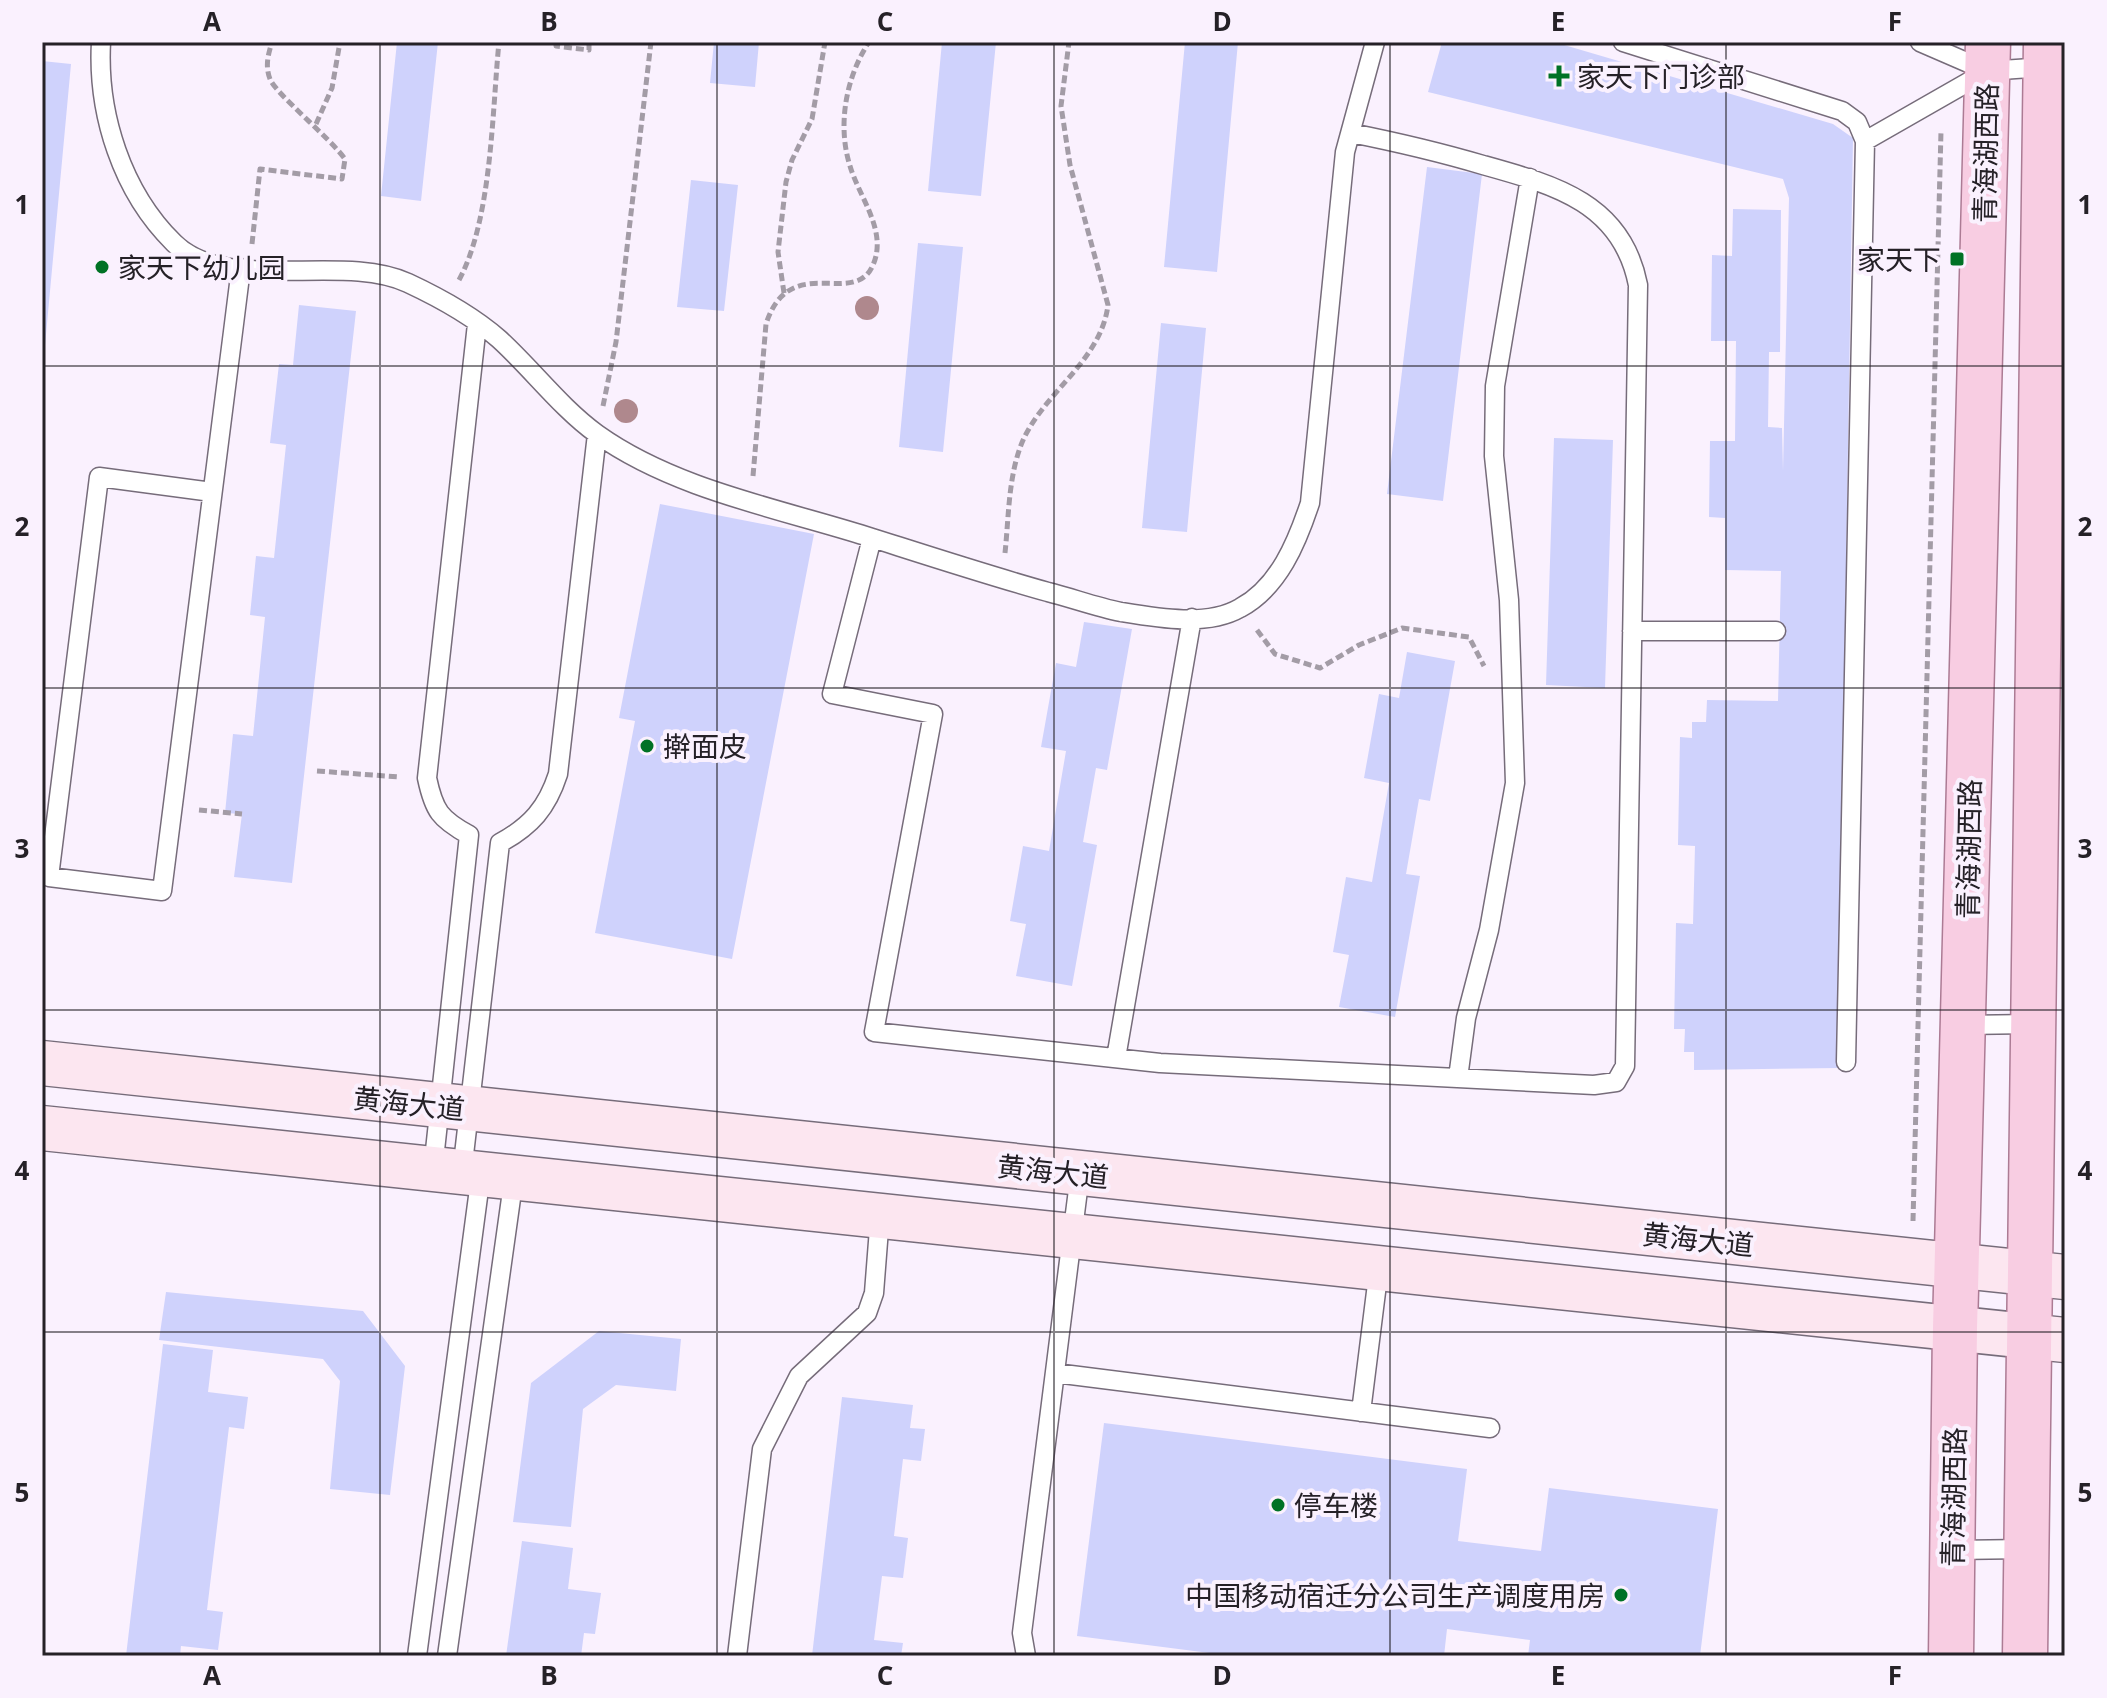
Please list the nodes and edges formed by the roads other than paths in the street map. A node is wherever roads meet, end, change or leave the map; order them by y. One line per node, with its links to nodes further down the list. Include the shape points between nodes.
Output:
1 (101, 42): 10 (lane, via 110,128 123,171 143,204 176,246 202,262)
2 (1375, 42): 7 (lane)
3 (1623, 42): 8 (lane, via 1842,111 1857,122)
4 (1920, 42): 5 (lane)
5 (1988, 56): 6 (lane); 8 (lane); 19 (main road, 青海湖西路)
6 (2052, 59): 18 (main road)
7 (1351, 133): 9 (lane); 15 (lane, via 1310,503 1298,539 1273,580 1240,608)
8 (1865, 141): 21 (lane)
9 (1530, 178): 16 (lane, via 1586,204 1619,235 1633,258 1638,285); 23 (lane, via 1495,386 1494,456 1515,686 1515,783)
10 (245, 268): 11 (lane, via 369,270 408,283); 13 (lane)
11 (477, 324): 12 (lane); 24 (lane, via 427,778 432,803 445,822 469,835)
12 (597, 434): 14 (lane, via 674,476); 24 (lane, via 558,774 542,811 526,829 500,843)
13 (212, 492): 13 (lane, via 162,891 49,877 99,477)
14 (872, 538): 15 (lane, via 1118,612); 20 (lane, via 832,694 933,714 874,1032)
15 (1192, 618): 20 (lane)
16 (1632, 631): 17 (lane); 23 (lane, via 1625,1066 1616,1082 1594,1085)
17 (1776, 631)
18 (2032, 1024): 19 (lane); 32 (main road)
19 (1963, 1025): 30 (main road, 青海湖西路)
20 (1116, 1058): 23 (lane)
21 (1846, 1062)
22 (42, 1063): 24 (street, 黄海大道)
23 (1458, 1078)
24 (454, 1107): 26 (lane); 26 (lane); 27 (street, 黄海大道)
25 (42, 1128): 26 (street)
26 (472, 1173): 28 (street); 40 (lane); 41 (lane)
27 (1080, 1174): 29 (lane); 30 (street, 黄海大道)
28 (880, 1216): 29 (street); 42 (lane, via 874,1293 867,1313 799,1376 762,1449)
29 (1073, 1236): 31 (street); 35 (lane)
30 (1957, 1267): 32 (street, 黄海大道); 33 (main road, 青海湖西路)
31 (1379, 1268): 33 (street); 36 (lane)
32 (2047, 1275): 34 (main road)
33 (1955, 1328): 34 (street); 39 (main road, 青海湖西路)
34 (2046, 1338): 38 (main road)
35 (1055, 1373): 36 (lane); 43 (lane, via 1022,1633)
36 (1361, 1412): 37 (lane)
37 (1490, 1428)
38 (2026, 1549): 39 (lane); 45 (main road)
39 (1953, 1550): 44 (main road, 青海湖西路)
40 (417, 1656)
41 (447, 1656)
42 (737, 1656)
43 (1026, 1656)
44 (1951, 1656)
45 (2025, 1656)

